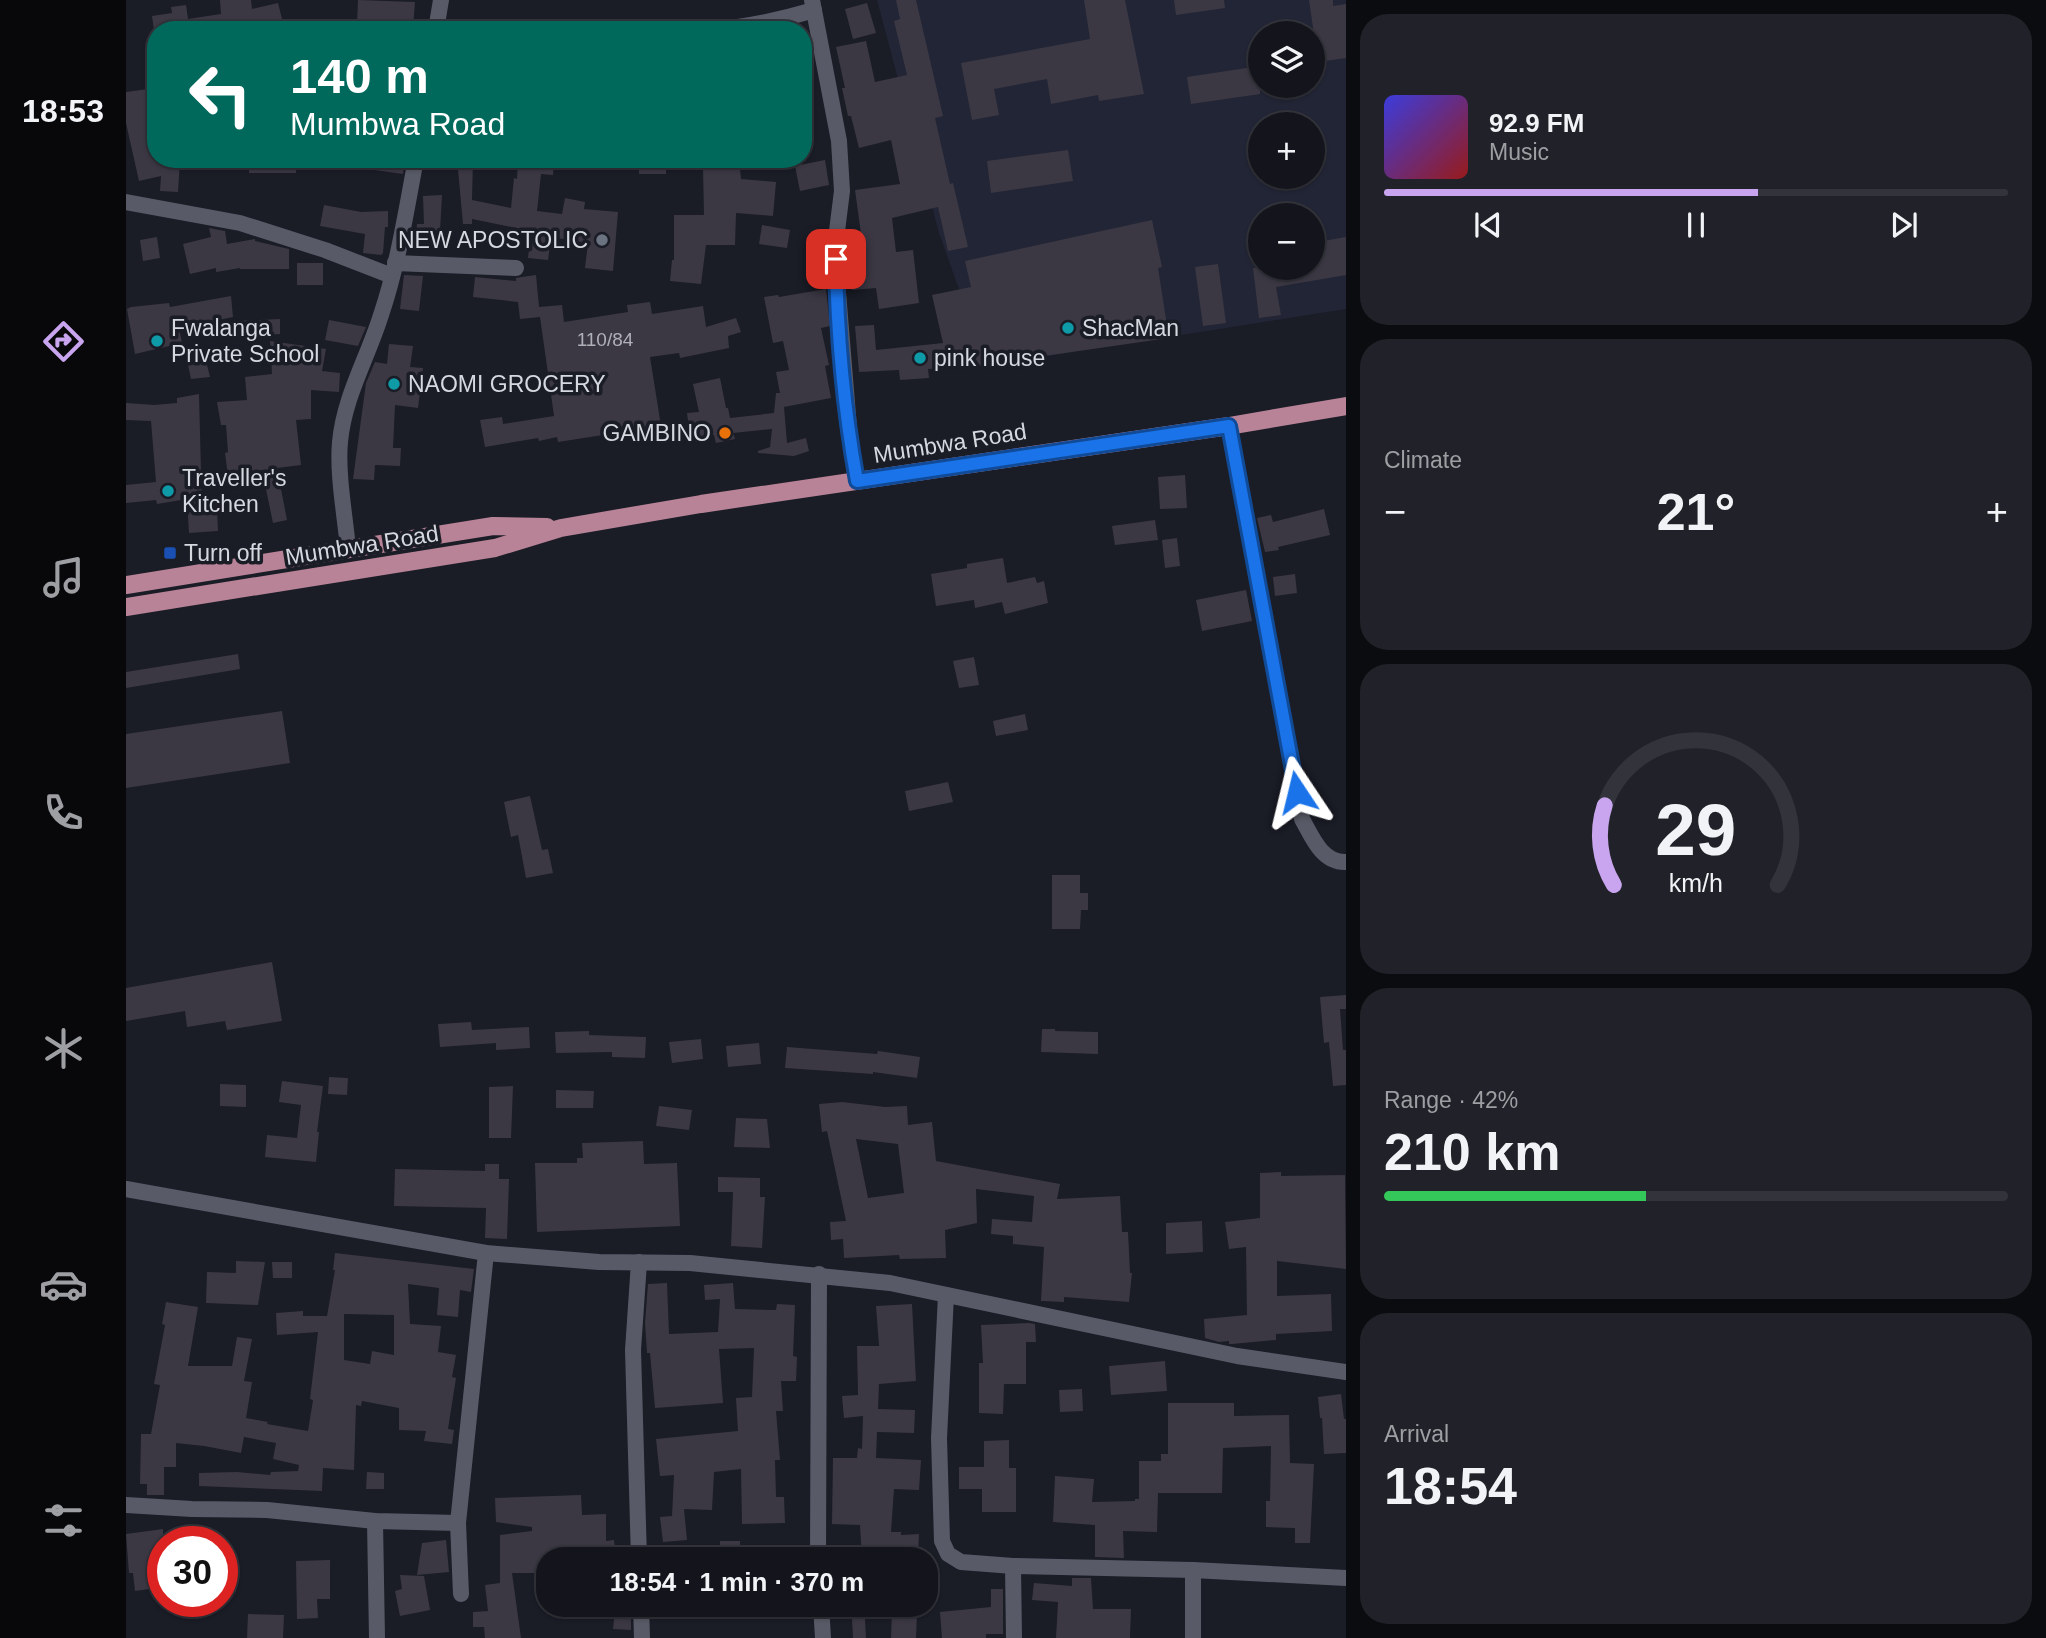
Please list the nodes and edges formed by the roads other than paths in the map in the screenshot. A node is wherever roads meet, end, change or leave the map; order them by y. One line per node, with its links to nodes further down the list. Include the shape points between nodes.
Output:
1 (440, 0): 3 (street)
2 (813, 5): 4 (street); 11 (street, via 839,141 842,191 837,279)
3 (437, 21)
4 (766, 21)
5 (414, 168): 8 (street)
6 (126, 202): 8 (street, via 240,223)
7 (516, 268): 8 (street)
8 (393, 270): 13 (street, via 340,442)
9 (1346, 406): 10 (main road, Mumbwa Road)
10 (1229, 426): 11 (main road, Mumbwa Road); 16 (street, via 1302,819 1332,861)
11 (857, 481): 12 (main road, Mumbwa Road)
12 (561, 528): 13 (main road, Mumbwa Road, via 492,526); 15 (main road, Mumbwa Road, via 495,548)
13 (348, 548): 14 (main road, Mumbwa Road)
14 (126, 585)
15 (126, 607)
16 (1346, 862)
17 (126, 1189): 18 (street)
18 (485, 1253): 19 (street); 25 (street)
19 (639, 1262): 20 (street); 26 (street, via 633,1350)
20 (819, 1274): 21 (street); 27 (street)
21 (946, 1295): 22 (street, via 1237,1356); 28 (street, via 939,1438 942,1541 948,1554 961,1562)
22 (1346, 1371)
23 (126, 1505): 24 (street, via 267,1510)
24 (375, 1521): 25 (street); 34 (street)
25 (458, 1523): 31 (street)
26 (639, 1547)
27 (818, 1547)
28 (1013, 1566): 29 (street); 37 (street)
29 (1193, 1570): 30 (street); 38 (street)
30 (1346, 1577)
31 (461, 1594)
32 (641, 1617): 35 (street)
33 (822, 1617): 36 (street)
34 (377, 1638)
35 (642, 1638)
36 (823, 1638)
37 (1014, 1638)
38 (1193, 1638)

